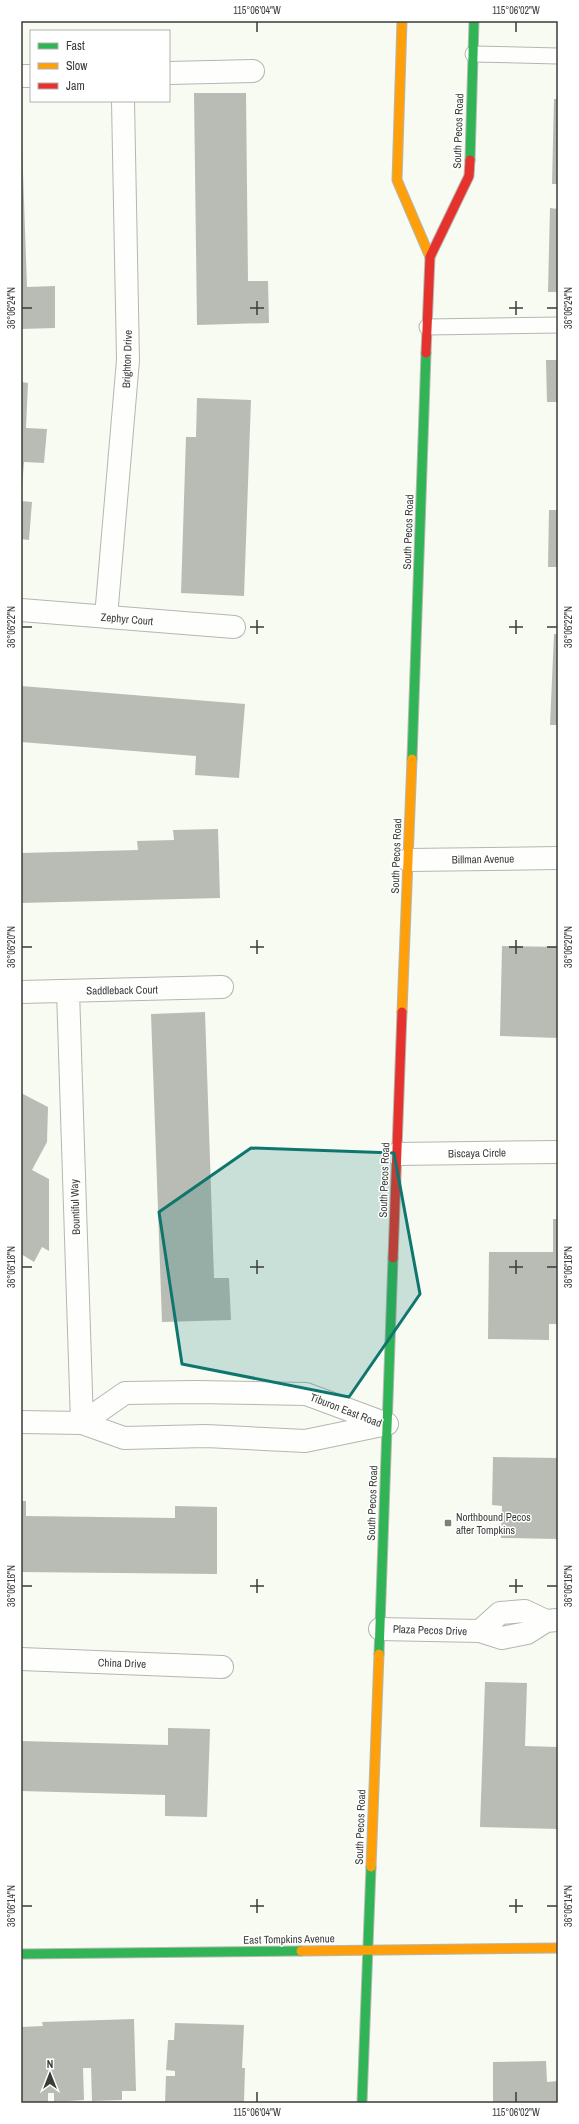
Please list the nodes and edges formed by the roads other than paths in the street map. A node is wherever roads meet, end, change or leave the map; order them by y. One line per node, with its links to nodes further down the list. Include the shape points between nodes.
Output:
1 (402, 21): 8 (main road, South Pecos Road, via 397,180)
2 (474, 21): 3 (main road, South Pecos Road)
3 (473, 54): 4 (lane); 8 (main road, South Pecos Road, via 469,176)
4 (558, 56)
5 (252, 71): 6 (street)
6 (170, 73)
7 (123, 102): 12 (street, Brighton Drive, via 128,360)
8 (430, 257): 10 (main road, South Pecos Road)
9 (558, 325): 10 (lane)
10 (427, 328): 15 (main road, South Pecos Road)
11 (21, 610): 12 (street, Zephyr Court)
12 (106, 617): 13 (street, Zephyr Court)
13 (234, 627)
14 (558, 858): 15 (street, Billman Avenue)
15 (408, 860): 20 (main road, South Pecos Road)
16 (222, 987): 17 (street, Saddleback Court)
17 (68, 991): 18 (street, Saddleback Court); 22 (street, Bountiful Way)
18 (21, 992)
19 (558, 1152): 20 (street, Biscaya Circle)
20 (397, 1154): 23 (main road, South Pecos Road)
21 (21, 1422): 22 (street, Tiburon East Road)
22 (82, 1423): 23 (street, Tiburon East Road, via 124,1438 206,1436 305,1441); 23 (street, Tiburon East Road, via 125,1393 194,1392 306,1394)
23 (387, 1424): 25 (main road, South Pecos Road)
24 (552, 1620): 25 (street, Plaza Pecos Drive, via 527,1633 502,1638 480,1632)
25 (380, 1629): 29 (main road, South Pecos Road)
26 (21, 1659): 27 (street, China Drive)
27 (222, 1667)
28 (558, 1948): 29 (main road, East Tompkins Avenue)
29 (367, 1950): 30 (main road, East Tompkins Avenue); 31 (main road, South Pecos Road)
30 (21, 1954)
31 (362, 2103)

